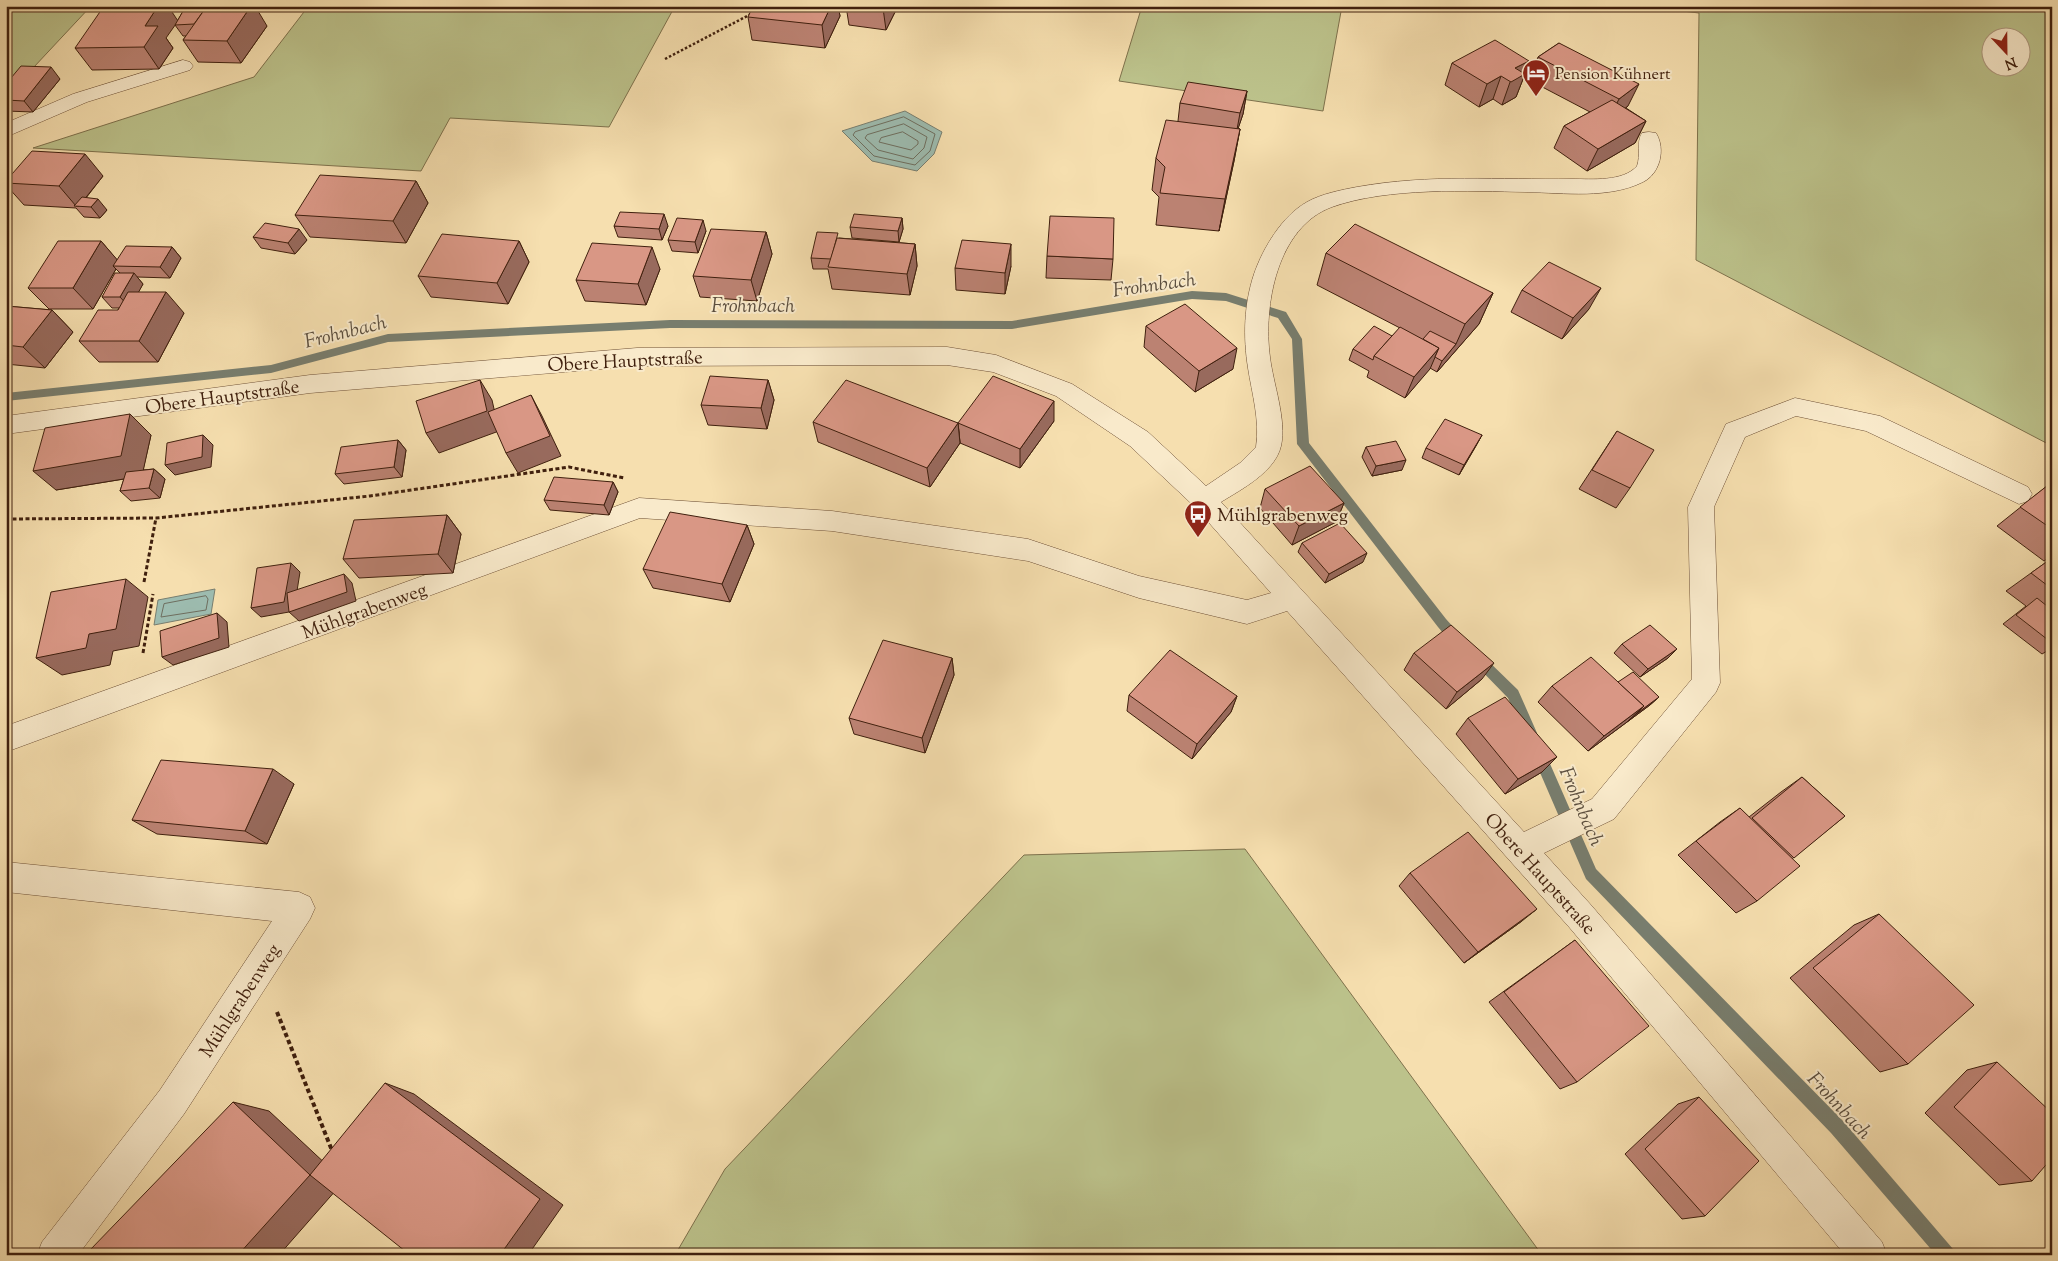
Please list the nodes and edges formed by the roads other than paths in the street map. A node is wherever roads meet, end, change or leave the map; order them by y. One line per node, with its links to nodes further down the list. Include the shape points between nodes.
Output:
1 (183, 66): 2 (street, via 80,98)
2 (6, 131)
3 (1649, 138): 6 (street, via 1651,160 1646,170 1636,178 1577,186 1435,185 1381,190 1324,202 1304,213 1277,248 1262,286 1257,343 1270,422 1268,448 1250,470)
4 (6, 425): 6 (street, Obere Hauptstraße, via 310,384 636,357 947,356 996,364 1064,390 1139,439)
5 (2019, 494): 9 (street, via 1871,423 1795,407 1735,431 1700,507 1706,683 1603,809)
6 (1204, 500): 7 (street, Obere Hauptstraße)
7 (1292, 598): 8 (street, Mühlgrabenweg, via 1246,612 1139,588 1028,550 832,521 638,508); 9 (street, Obere Hauptstraße)
8 (6, 739)
9 (1520, 849): 12 (street, Obere Hauptstraße)
10 (6, 877): 11 (street, Mühlgrabenweg, via 299,908 172,1102)
11 (55, 1255)
12 (1869, 1255)

